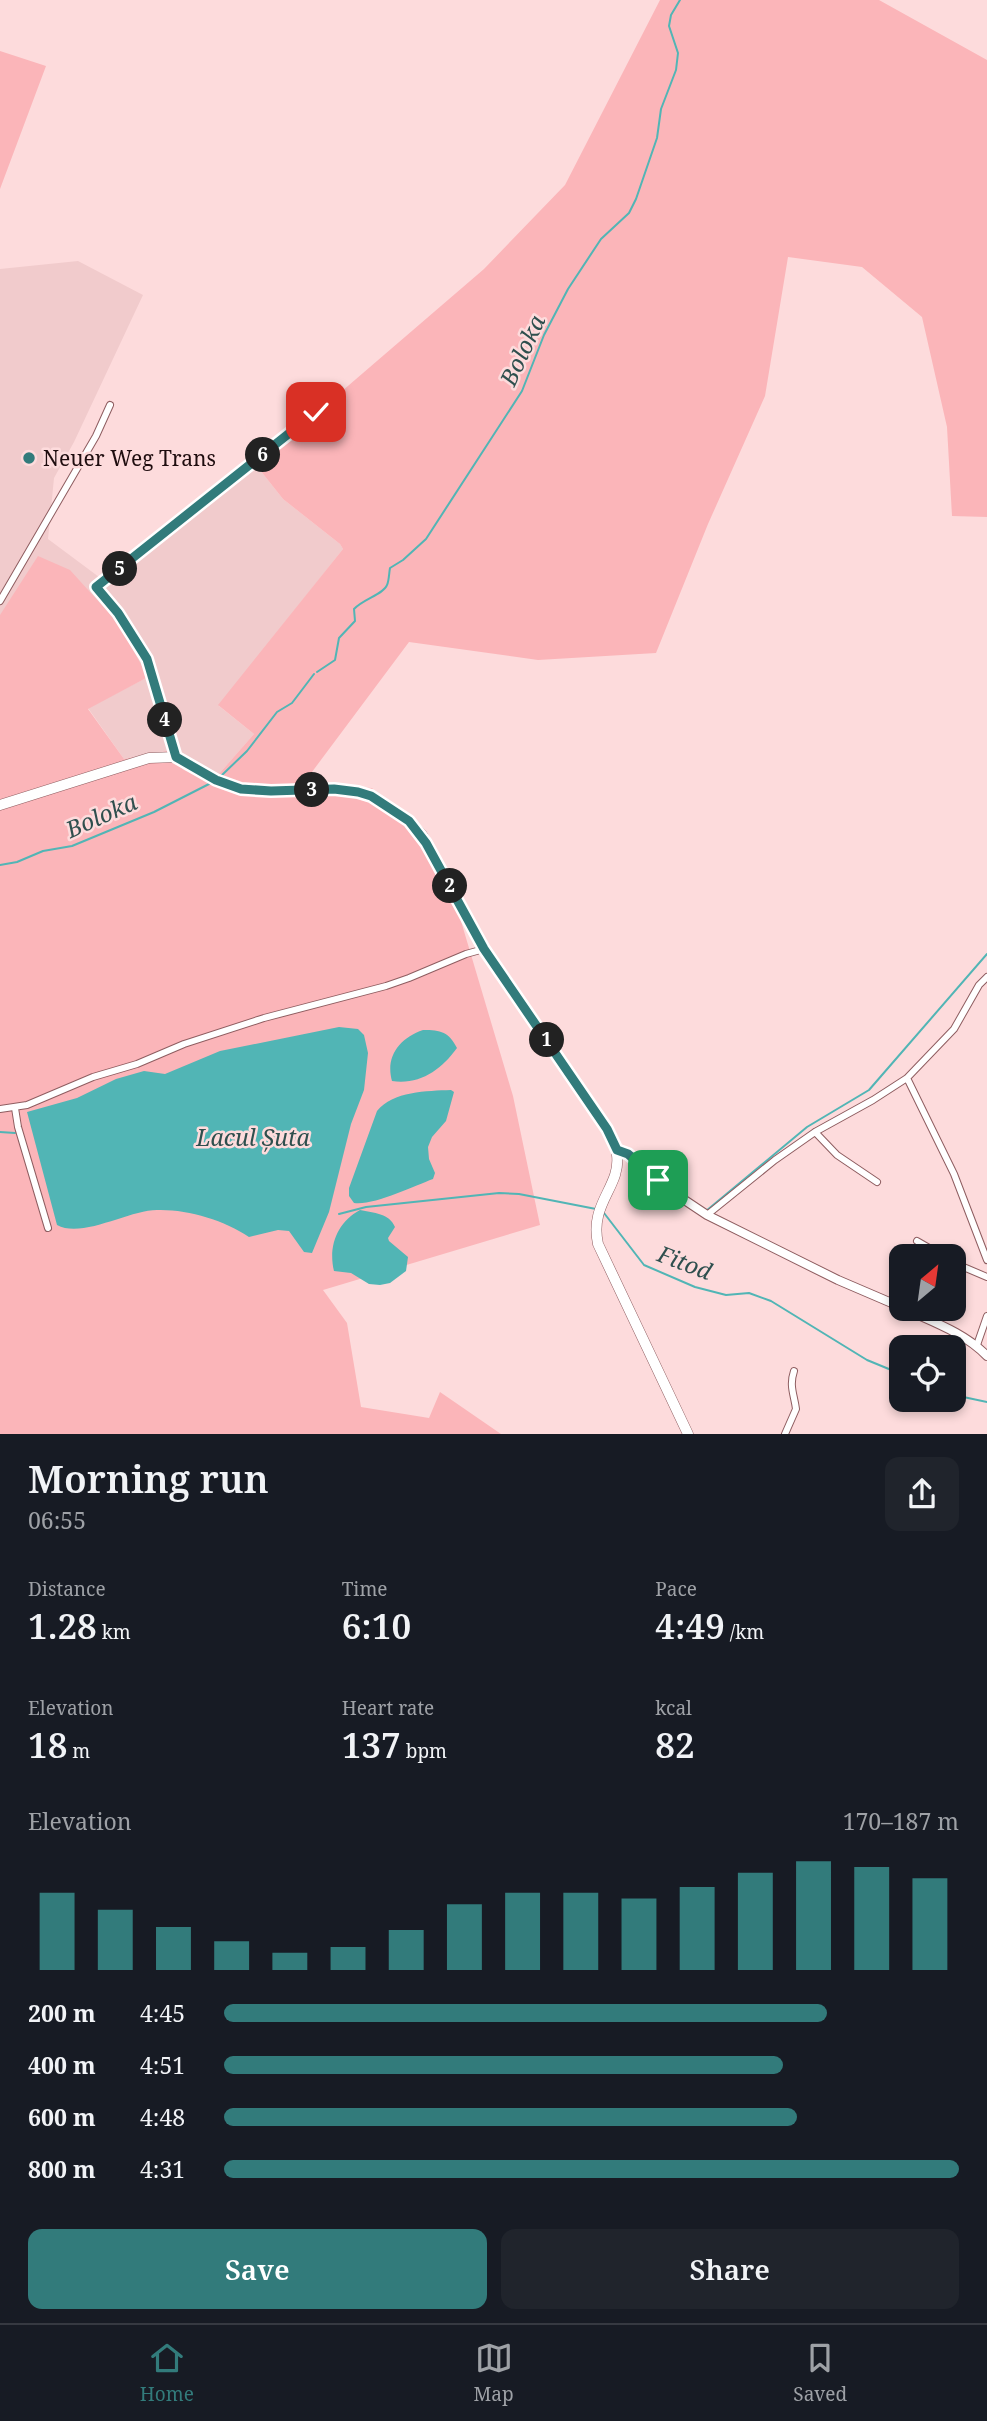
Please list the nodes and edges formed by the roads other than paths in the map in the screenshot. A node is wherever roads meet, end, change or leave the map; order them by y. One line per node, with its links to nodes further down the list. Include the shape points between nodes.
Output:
1 (110, 405): 3 (street)
2 (316, 412): 4 (street, via 96,587 147,659)
3 (0, 601)
4 (176, 757): 5 (main road, via 149,758); 6 (main road, via 241,789 352,790 371,796 422,835)
5 (0, 805)
6 (484, 949): 9 (street, via 386,986 184,1044); 12 (main road)
7 (987, 977): 8 (street, via 954,1028)
8 (907, 1077): 11 (street); 19 (street)
9 (15, 1108): 10 (street); 15 (street)
10 (0, 1109)
11 (815, 1132): 13 (street, via 837,1155); 14 (street)
12 (617, 1150): 14 (street); 29 (main road, via 614,1174 598,1210 596,1232)
13 (877, 1182)
14 (707, 1215): 23 (street)
15 (48, 1228)
16 (987, 1240): 19 (street)
17 (917, 1241): 18 (street)
18 (922, 1244)
19 (983, 1248): 20 (street)
20 (987, 1260)
21 (966, 1268): 22 (street)
22 (987, 1277)
23 (889, 1302)
24 (987, 1316): 26 (street)
25 (929, 1321): 26 (street)
26 (977, 1345): 27 (street)
27 (987, 1356)
28 (794, 1371): 30 (street, via 790,1382 796,1409)
29 (688, 1434)
30 (785, 1434)

